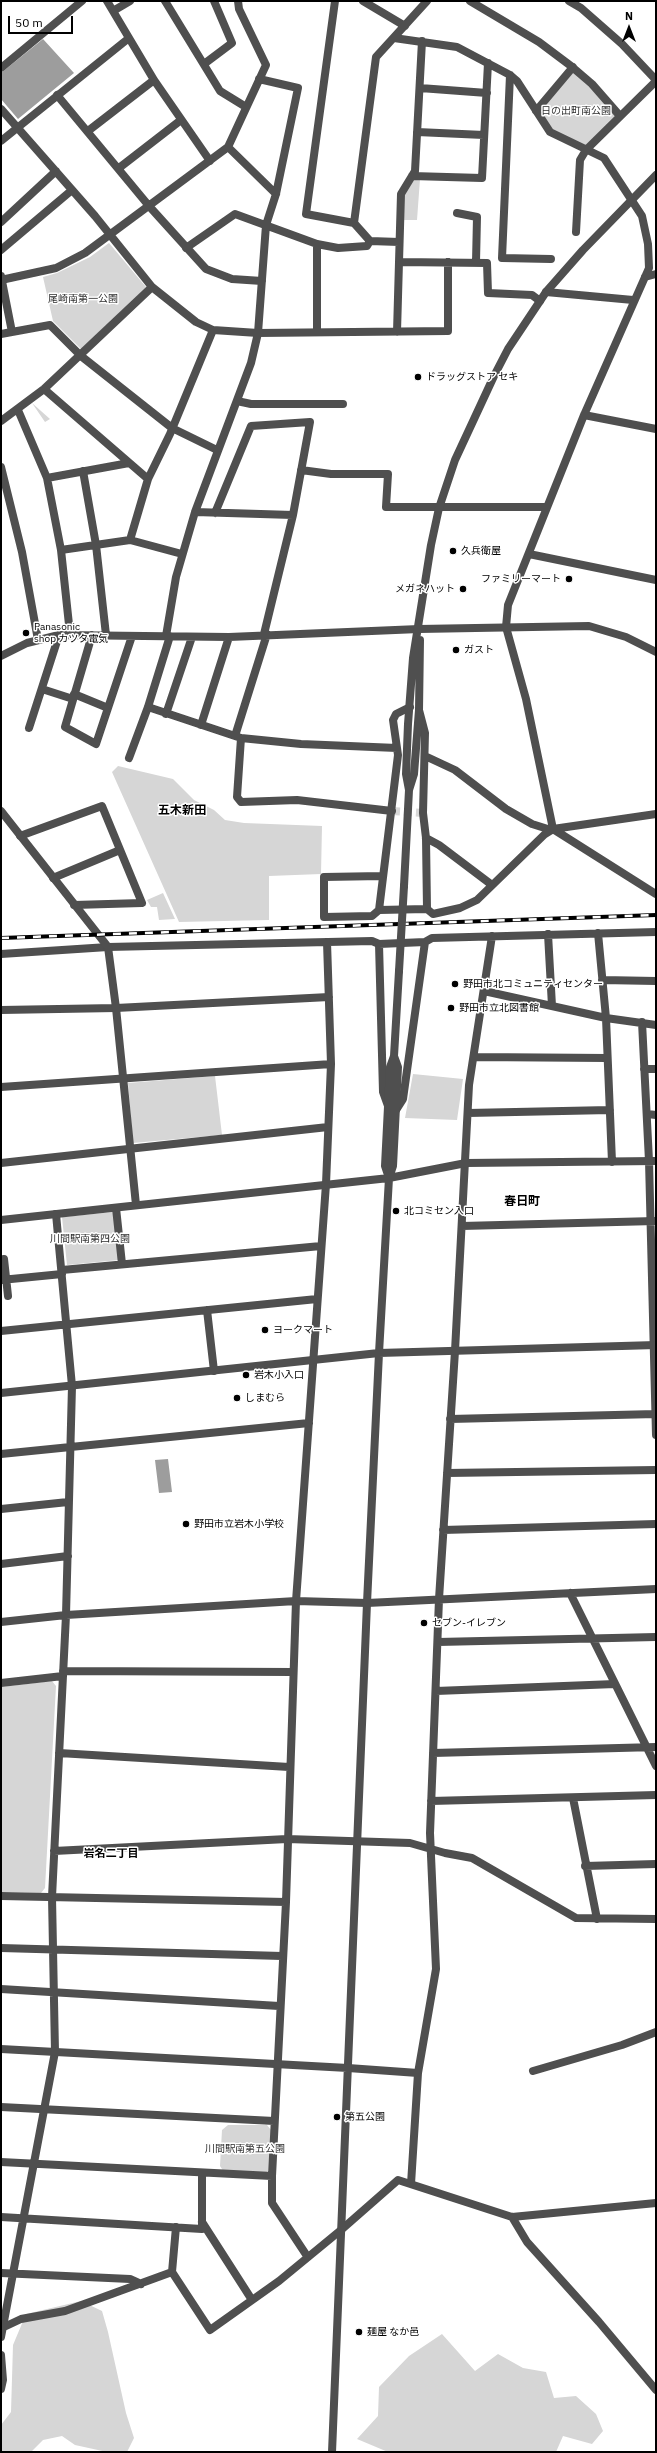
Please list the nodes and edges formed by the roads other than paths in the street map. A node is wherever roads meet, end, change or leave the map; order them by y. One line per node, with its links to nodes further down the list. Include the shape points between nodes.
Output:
1 (82, 1): 20 (street)
2 (106, 1): 12 (street)
3 (130, 1): 12 (street)
4 (165, 1): 18 (street)
5 (214, 1): 18 (street, via 232,44)
6 (238, 1): 22 (street, via 239,9 266,65)
7 (335, 1): 51 (street, via 306,214)
8 (363, 1): 13 (street)
9 (428, 1): 13 (street)
10 (470, 1): 19 (street, via 539,42)
11 (569, 1): 24 (street, via 622,44)
12 (113, 11): 14 (street)
13 (405, 26): 15 (street)
14 (129, 38): 23 (street); 27 (street)
15 (394, 38): 16 (street); 51 (street, via 376,57)
16 (422, 41): 17 (street, via 458,47); 25 (street)
17 (488, 63): 21 (street); 26 (street)
18 (204, 64): 28 (street, via 220,91)
19 (573, 67): 30 (street); 31 (street)
20 (1, 68)
21 (510, 75): 30 (street, via 517,81); 60 (street, via 502,258)
22 (259, 79): 28 (street); 46 (street, via 298,88)
23 (154, 80): 32 (street); 34 (street)
24 (656, 81): 31 (street)
25 (420, 88): 26 (street); 35 (street)
26 (487, 93): 36 (street)
27 (57, 95): 33 (street); 34 (street)
28 (246, 107): 38 (street)
29 (1, 109): 33 (street)
30 (536, 111): 39 (street, via 550,132)
31 (620, 116): 39 (street)
32 (180, 120): 40 (street); 41 (street)
33 (17, 128): 37 (street); 42 (street)
34 (88, 131): 41 (street)
35 (417, 132): 36 (street); 44 (street, via 415,171)
36 (484, 135): 44 (street, via 482,178)
37 (1, 141)
38 (228, 148): 40 (street); 46 (street)
39 (586, 150): 47 (street, via 604,158); 53 (street, via 580,160)
40 (210, 161): 48 (street)
41 (119, 168): 48 (street)
42 (56, 172): 45 (street); 50 (street)
43 (656, 175): 47 (street)
44 (412, 176): 56 (street, via 401,194)
45 (72, 190): 54 (street); 59 (street)
46 (276, 194): 52 (street)
47 (632, 199): 65 (street, via 642,216 648,244 649,268); 70 (street)
48 (149, 206): 54 (street); 58 (street)
49 (457, 214): 63 (street, via 477,217)
50 (1, 222)
51 (354, 223): 55 (street)
52 (266, 225): 57 (street); 58 (street, via 235,214); 68 (street)
53 (576, 232)
54 (109, 236): 66 (street, via 85,253 56,268); 69 (street)
55 (370, 241): 56 (street); 57 (street, via 367,246 338,248)
56 (399, 242): 61 (street)
57 (317, 244): 75 (street)
58 (186, 248): 68 (street, via 206,268 232,279)
59 (1, 250)
60 (552, 259)
61 (399, 262): 62 (street); 76 (street)
62 (448, 262): 63 (street); 76 (street, via 448,331)
63 (476, 262): 72 (street, via 487,263 488,293 532,294)
64 (656, 274): 65 (street)
65 (645, 277): 67 (street); 71 (street)
66 (1, 278): 74 (street)
67 (656, 279)
68 (262, 281): 77 (street)
69 (152, 287): 73 (street, via 196,322); 79 (street)
70 (546, 292): 71 (street); 72 (street)
71 (633, 300): 84 (street)
72 (540, 301): 96 (street, via 508,349 480,404 455,460)
73 (214, 330): 77 (street); 86 (street)
74 (12, 332): 78 (street); 79 (street, via 50,325)
75 (317, 332): 76 (street); 77 (street)
76 (396, 332)
77 (258, 333): 81 (street, via 251,363)
78 (1, 334)
79 (81, 356): 80 (street); 86 (street)
80 (44, 389): 83 (street); 89 (street)
81 (237, 401): 82 (street, via 251,404); 88 (street)
82 (343, 404)
83 (18, 410): 85 (street); 93 (street)
84 (584, 415): 87 (street); 95 (street)
85 (1, 421)
86 (172, 428): 88 (street); 94 (street)
87 (656, 429)
88 (217, 450): 97 (street)
89 (129, 463): 92 (street); 94 (street)
90 (1, 467): 117 (street, via 22,552)
91 (300, 470): 96 (street, via 332,474 388,474 386,507); 98 (street, via 310,422 251,426); 99 (street)
92 (83, 471): 93 (street); 101 (street)
93 (47, 478): 102 (street)
94 (148, 479): 100 (street)
95 (548, 507): 96 (street); 104 (street)
96 (439, 508): 107 (street, via 426,569)
97 (195, 512): 98 (street); 103 (street)
98 (215, 513): 99 (street)
99 (293, 515): 109 (street)
100 (130, 540): 101 (street); 103 (street)
101 (96, 545): 102 (street); 112 (street)
102 (61, 550): 108 (street)
103 (182, 554): 114 (street)
104 (529, 554): 105 (street); 106 (street, via 508,605)
105 (656, 580)
106 (506, 626): 107 (street); 118 (street, via 589,626 626,637); 137 (street, via 526,699)
107 (419, 630): 109 (street); 124 (street, via 413,658); 125 (street)
108 (70, 634): 110 (street); 111 (street)
109 (266, 634): 116 (street); 129 (street)
110 (59, 635): 117 (street); 120 (street)
111 (92, 635): 112 (street); 121 (street)
112 (106, 635): 113 (street)
113 (132, 636): 114 (street); 123 (street)
114 (168, 636): 115 (street); 122 (street)
115 (192, 637): 116 (street); 126 (street)
116 (229, 637): 127 (street)
117 (38, 640): 119 (street)
118 (656, 652)
119 (1, 656)
120 (42, 689): 121 (street); 128 (street)
121 (74, 697): 123 (street); 123 (street, via 65,726 96,744)
122 (148, 707): 126 (street); 132 (street)
123 (108, 708)
124 (410, 708): 130 (street, via 396,714 393,720); 133 (street, via 406,774)
125 (419, 710): 131 (street, via 425,733); 133 (street, via 414,774)
126 (166, 714): 127 (street)
127 (201, 725): 129 (street)
128 (29, 728)
129 (238, 737): 130 (street, via 301,744); 135 (street, via 237,797 241,802 297,800)
130 (398, 748): 135 (street)
131 (425, 756): 137 (street, via 455,770 526,821); 139 (street, via 423,813)
132 (129, 758)
133 (409, 790): 174 (street, bridge, via 394,1056 390,1067)
134 (1, 811): 138 (street)
135 (392, 811): 141 (street)
136 (656, 814): 137 (street)
137 (552, 830): 143 (street); 144 (street)
138 (20, 836): 140 (street, via 102,806); 142 (street)
139 (426, 838): 143 (street); 146 (street)
140 (120, 850): 142 (street); 145 (street, via 142,903)
141 (382, 876): 147 (street); 147 (street, via 324,877 324,917 372,916)
142 (53, 878): 145 (street)
143 (492, 885): 146 (street, via 477,900 460,908 433,914)
144 (656, 894)
145 (74, 905): 155 (street)
146 (427, 909): 147 (street)
147 (379, 910)
148 (656, 932): 149 (street)
149 (598, 933): 150 (street); 157 (street)
150 (548, 934): 151 (street); 161 (street)
151 (492, 936): 153 (street, via 432,938); 159 (street)
152 (327, 942): 154 (street, via 372,941); 155 (street); 160 (street)
153 (424, 942): 154 (street); 174 (street, via 403,1099)
154 (379, 944): 174 (street, via 383,1092)
155 (108, 947): 156 (street); 162 (street)
156 (1, 954)
157 (602, 980): 158 (street); 164 (street)
158 (656, 981)
159 (484, 991): 161 (street); 167 (street)
160 (329, 997): 162 (street); 169 (street)
161 (552, 1006): 164 (street)
162 (116, 1008): 163 (street); 172 (street)
163 (1, 1010)
164 (606, 1018): 165 (street); 168 (street)
165 (642, 1022): 166 (street); 170 (street)
166 (656, 1025)
167 (474, 1057): 168 (street); 176 (street)
168 (607, 1058): 175 (street)
169 (331, 1064): 172 (street); 179 (street)
170 (644, 1069): 171 (street); 177 (street)
171 (656, 1069)
172 (123, 1078): 173 (street); 180 (street)
173 (1, 1087)
174 (392, 1109): 185 (street, via 385,1166)
175 (610, 1110): 176 (street); 182 (street)
176 (468, 1113): 184 (street)
177 (647, 1114): 178 (street); 181 (street)
178 (656, 1114)
179 (328, 1127): 180 (street); 186 (street)
180 (131, 1148): 183 (street); 187 (street)
181 (652, 1161): 182 (street); 191 (street)
182 (612, 1162): 184 (street)
183 (1, 1163)
184 (466, 1163): 185 (street); 192 (street)
185 (389, 1178): 186 (street); 205 (street)
186 (326, 1184): 187 (street); 193 (street)
187 (136, 1205): 188 (street)
188 (116, 1208): 189 (street); 195 (street)
189 (56, 1214): 190 (street); 196 (street)
190 (1, 1220)
191 (653, 1221): 192 (street); 203 (street)
192 (462, 1226): 204 (street)
193 (321, 1246): 195 (street); 199 (street)
194 (4, 1259): 197 (street)
195 (122, 1264): 196 (street)
196 (62, 1272): 197 (street); 201 (street)
197 (4, 1280): 198 (street)
198 (8, 1296)
199 (317, 1299): 200 (street); 206 (street)
200 (207, 1310): 201 (street); 207 (street)
201 (66, 1324): 202 (street); 208 (street)
202 (1, 1331)
203 (655, 1345): 204 (street); 210 (street)
204 (456, 1351): 205 (street); 211 (street)
205 (379, 1353): 206 (street); 228 (street)
206 (314, 1360): 207 (street); 212 (street)
207 (214, 1371): 208 (street)
208 (72, 1386): 209 (street); 214 (street)
209 (1, 1393)
210 (656, 1414): 211 (street); 213 (street)
211 (450, 1419): 217 (street)
212 (309, 1423): 214 (street); 227 (street)
213 (656, 1435)
214 (71, 1447): 215 (street); 218 (street)
215 (1, 1454)
216 (656, 1470): 217 (street)
217 (447, 1473): 221 (street)
218 (68, 1502): 219 (street); 222 (street)
219 (1, 1509)
220 (656, 1524): 221 (street)
221 (443, 1530): 226 (street)
222 (68, 1556): 223 (street); 229 (street)
223 (1, 1564)
224 (656, 1589): 225 (street)
225 (570, 1593): 226 (street); 232 (street)
226 (439, 1600): 228 (street); 233 (street)
227 (296, 1601): 228 (street); 229 (street); 234 (street)
228 (367, 1603): 249 (street)
229 (66, 1615): 230 (street); 235 (street)
230 (1, 1622)
231 (656, 1637): 232 (street)
232 (591, 1639): 233 (street); 237 (street)
233 (438, 1642): 238 (street)
234 (293, 1672): 235 (street); 244 (street)
235 (63, 1674): 236 (street); 241 (street)
236 (1, 1682)
237 (615, 1684): 238 (street); 239 (street)
238 (436, 1691): 242 (street)
239 (647, 1747): 240 (street); 242 (street); 243 (street)
240 (656, 1747)
241 (58, 1753): 244 (street); 251 (street)
242 (433, 1753): 247 (street)
243 (656, 1766)
244 (289, 1767): 248 (street)
245 (656, 1794): 246 (street)
246 (572, 1798): 247 (street); 253 (street)
247 (431, 1801): 250 (street)
248 (287, 1839): 249 (street); 251 (street); 256 (street)
249 (356, 1841): 250 (street, via 420,1844); 269 (street)
250 (430, 1849): 257 (street, via 472,1858 576,1918); 271 (street, via 436,1969)
251 (54, 1851): 255 (street)
252 (656, 1864): 253 (street)
253 (585, 1866): 257 (street)
254 (1, 1896): 255 (street)
255 (52, 1897): 256 (street); 260 (street)
256 (286, 1902): 261 (street)
257 (597, 1919): 258 (street)
258 (656, 1919)
259 (1, 1948): 260 (street)
260 (54, 1949): 261 (street); 263 (street)
261 (282, 1956): 264 (street)
262 (1, 1989): 263 (street)
263 (54, 1993): 264 (street); 267 (street)
264 (279, 2006): 268 (street)
265 (656, 2032): 270 (street, via 622,2045)
266 (1, 2049): 267 (street)
267 (55, 2052): 268 (street); 273 (street)
268 (277, 2064): 269 (street); 274 (street)
269 (348, 2068): 271 (street); 286 (street)
270 (533, 2071)
271 (418, 2073): 279 (street)
272 (1, 2107): 273 (street)
273 (45, 2109): 274 (street); 276 (street)
274 (274, 2121): 278 (street)
275 (1, 2162): 276 (street)
276 (34, 2164): 277 (street); 283 (street)
277 (202, 2174): 278 (street); 284 (street)
278 (272, 2176): 287 (street, via 272,2203)
279 (411, 2184): 282 (street); 286 (street, via 398,2180)
280 (656, 2203): 282 (street)
281 (1, 2217): 283 (street)
282 (512, 2217): 297 (street, via 527,2242)
283 (24, 2218): 285 (street); 290 (street)
284 (202, 2222): 285 (street, via 202,2229); 292 (street)
285 (176, 2227): 288 (street)
286 (341, 2230): 287 (street); 298 (street)
287 (307, 2256): 292 (street)
288 (172, 2272): 291 (street); 292 (street, via 210,2330)
289 (1, 2273): 290 (street)
290 (14, 2274): 291 (street, via 130,2279); 293 (street)
291 (141, 2284): 293 (street, via 65,2311 21,2319)
292 (252, 2300)
293 (4, 2327): 294 (street)
294 (1, 2336)
295 (1, 2355): 296 (street)
296 (1, 2389)
297 (656, 2390)
298 (332, 2452)

